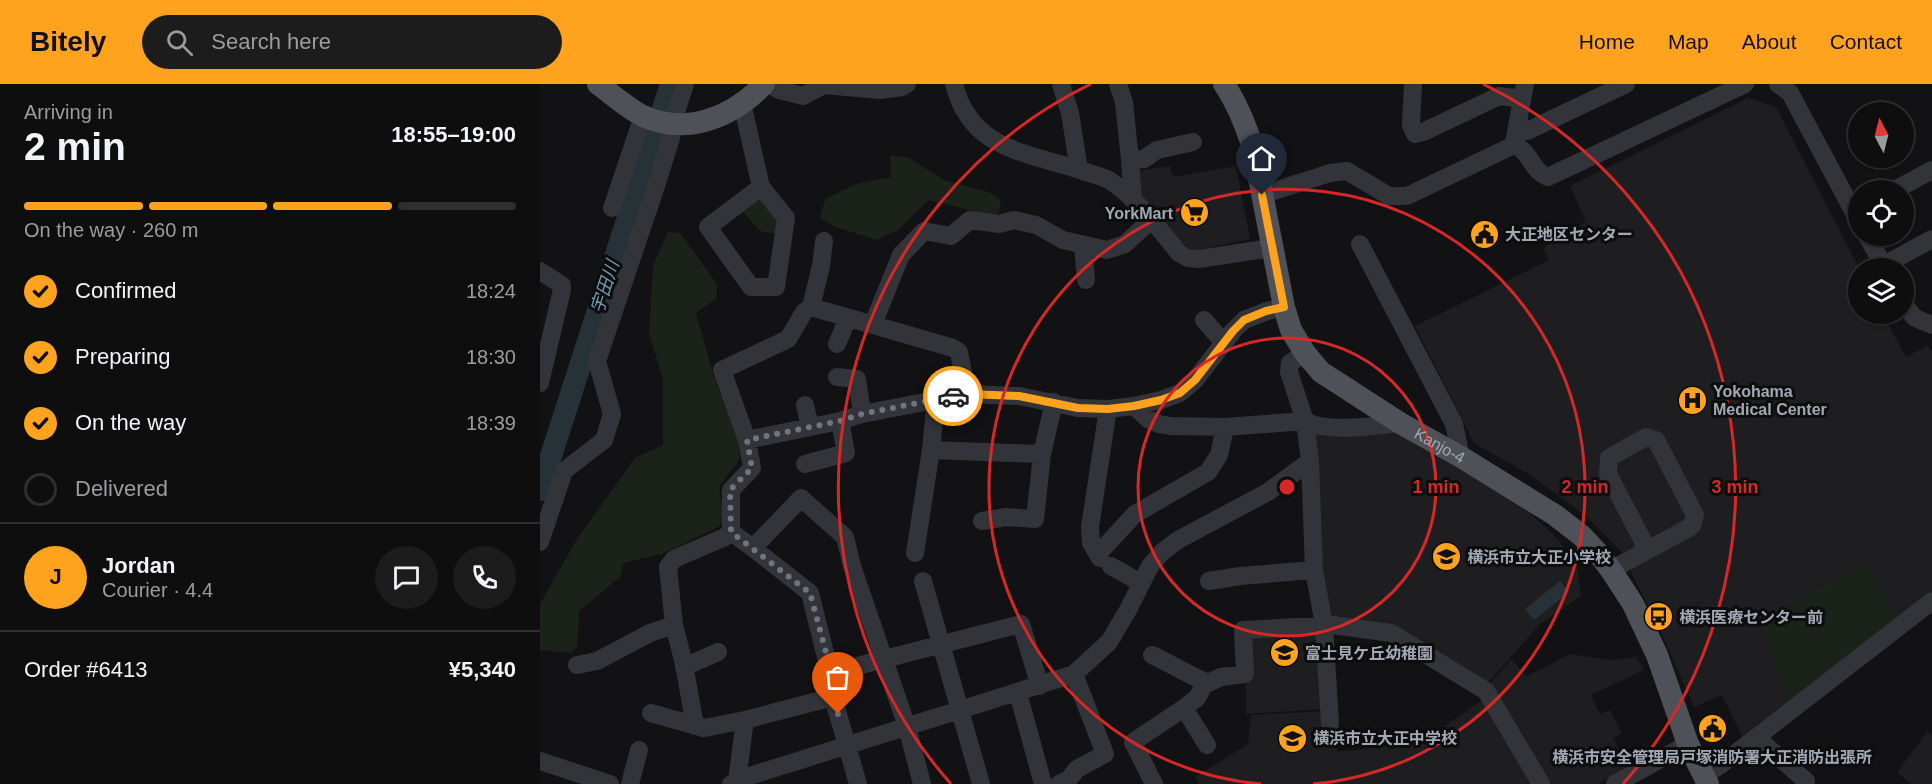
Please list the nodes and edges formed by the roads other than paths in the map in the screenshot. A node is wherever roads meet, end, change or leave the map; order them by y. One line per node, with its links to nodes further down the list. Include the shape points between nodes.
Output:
1 (598, 84): 16 (main road)
2 (609, 84): 16 (main road)
3 (684, 84): 18 (street)
4 (764, 84): 17 (main road)
5 (770, 84): 6 (street, via 803,96 824,85 880,90)
6 (907, 84)
7 (954, 84): 22 (street, via 958,101 970,121 989,138 1022,154)
8 (1061, 84): 22 (street)
9 (1118, 84): 21 (street, via 1124,102)
10 (1413, 84): 15 (street, via 1411,125 1415,134 1499,96)
11 (1626, 84): 19 (street)
12 (1745, 84): 19 (street, via 1548,177 1539,173)
13 (1778, 84): 27 (street, via 1790,93)
14 (1225, 85): 26 (main road, Kanjo-4, via 1248,130)
15 (1523, 91): 19 (street)
16 (623, 102): 18 (main road)
17 (742, 104): 18 (main road, via 730,112 690,124); 25 (street)
18 (657, 120): 29 (street); 71 (street, via 655,189 597,361 612,414 604,440 564,471)
19 (1515, 139): 26 (street, via 1407,196 1389,196 1347,171)
20 (1193, 142): 21 (street)
21 (1130, 160): 28 (street)
22 (1079, 170): 28 (street, via 1108,180)
23 (1932, 170): 24 (street)
24 (1914, 180)
25 (760, 187): 25 (street, via 786,218 776,287 751,287 708,227)
26 (1262, 195): 35 (main road, Kanjo-4)
27 (1848, 198)
28 (1133, 200): 30 (street)
29 (612, 208)
30 (1151, 220): 34 (street, via 1125,244 1107,250); 35 (street, via 1179,254 1188,258)
31 (1932, 239): 36 (street)
32 (824, 241): 39 (street)
33 (1360, 244): 66 (street, via 1454,424)
34 (1083, 245): 38 (street); 44 (street, via 1014,220 999,224 970,220 951,236 924,231 901,255)
35 (1271, 248): 40 (main road, Kanjo-4)
36 (1899, 258)
37 (540, 272): 50 (street, via 562,285 562,290)
38 (1086, 280)
39 (811, 307): 42 (street); 63 (street, via 788,339 722,370)
40 (1284, 307): 46 (street, via 1244,320); 48 (main road, Kanjo-4, via 1291,330)
41 (1914, 317): 45 (street)
42 (848, 318): 44 (street); 47 (street)
43 (1204, 320): 46 (street)
44 (873, 324): 51 (street, via 959,352)
45 (1932, 325)
46 (1224, 343): 55 (street, via 1180,393)
47 (837, 344)
48 (1305, 353): 59 (street, via 1290,363 1289,372); 60 (main road, Kanjo-4, via 1321,372)
49 (837, 377): 57 (street, via 857,379)
50 (540, 383)
51 (967, 394): 52 (street); 53 (street)
52 (936, 399): 57 (street); 64 (street)
53 (1054, 402): 56 (street); 65 (street)
54 (805, 405): 61 (street)
55 (1134, 406): 56 (street); 62 (street, via 1159,424)
56 (1108, 409): 75 (street, via 1090,527 1091,543)
57 (862, 414): 58 (street)
58 (840, 421): 61 (street); 68 (street, via 846,453)
59 (1305, 421): 60 (street, via 1313,426 1366,428); 62 (street); 67 (street)
60 (1400, 423): 66 (main road, Kanjo-4)
61 (810, 427): 63 (street)
62 (1225, 427): 75 (street, via 1219,455 1208,472 1135,514)
63 (747, 440): 70 (street, via 752,468 730,490)
64 (931, 450): 65 (street); 73 (street)
65 (1042, 454): 69 (street, via 1035,519 1006,517)
66 (1461, 457): 77 (main road, Kanjo-4, via 1555,514 1582,536)
67 (1310, 462): 76 (street); 80 (street, via 1268,492 1178,540 1150,566)
68 (805, 464)
69 (982, 521)
70 (731, 532): 72 (street); 82 (street, via 674,559 668,567)
71 (540, 542)
72 (753, 548): 87 (street, via 801,498 845,537); 90 (street, via 810,593)
73 (915, 553)
74 (1643, 553): 74 (street, via 1644,543 1608,474 1609,458 1646,437 1656,440 1695,515 1692,526); 77 (street)
75 (1103, 559): 80 (street)
76 (1314, 570): 79 (street); 83 (street)
77 (1611, 570): 104 (main road, Kanjo-4, via 1634,604)
78 (923, 581): 84 (street)
79 (1209, 581)
80 (1142, 583): 91 (street, via 1109,642)
81 (1932, 601): 103 (street)
82 (674, 625): 88 (street, via 597,661); 89 (street)
83 (1324, 626): 92 (street, via 1243,630 1245,675 1221,677); 100 (street); 122 (street, via 1391,633 1478,685 1492,699)
84 (942, 644): 87 (street); 93 (street, via 1021,624); 97 (street)
85 (718, 652): 89 (street)
86 (1152, 655): 92 (street)
87 (884, 658): 90 (street); 102 (street)
88 (577, 665)
89 (684, 667): 101 (street)
90 (830, 673): 95 (street)
91 (1074, 674): 93 (street); 109 (street, via 1105,754 1077,769)
92 (1208, 683): 96 (street)
93 (1040, 686): 94 (street)
94 (1018, 693): 97 (street); 120 (street)
95 (833, 697): 99 (street); 106 (street)
96 (1184, 708): 105 (street); 121 (street, via 1133,742)
97 (961, 709): 102 (street); 119 (street)
98 (651, 713): 101 (street)
99 (745, 720): 101 (street, via 704,728); 112 (street)
100 (1330, 724)
101 (695, 726)
102 (907, 727): 106 (street); 118 (street)
103 (1755, 737): 110 (street); 111 (street)
104 (1688, 744): 110 (main road, Kanjo-4); 113 (street)
105 (1207, 745)
106 (846, 747): 112 (street); 117 (street)
107 (639, 750): 116 (street)
108 (548, 764): 114 (street); 115 (street)
109 (1071, 780)
110 (1706, 780)
111 (1806, 781)
112 (734, 782)
113 (1619, 783)
114 (549, 784)
115 (610, 784)
116 (630, 784)
117 (858, 784)
118 (921, 784)
119 (981, 784)
120 (1043, 784)
121 (1154, 784)
122 (1541, 784)

